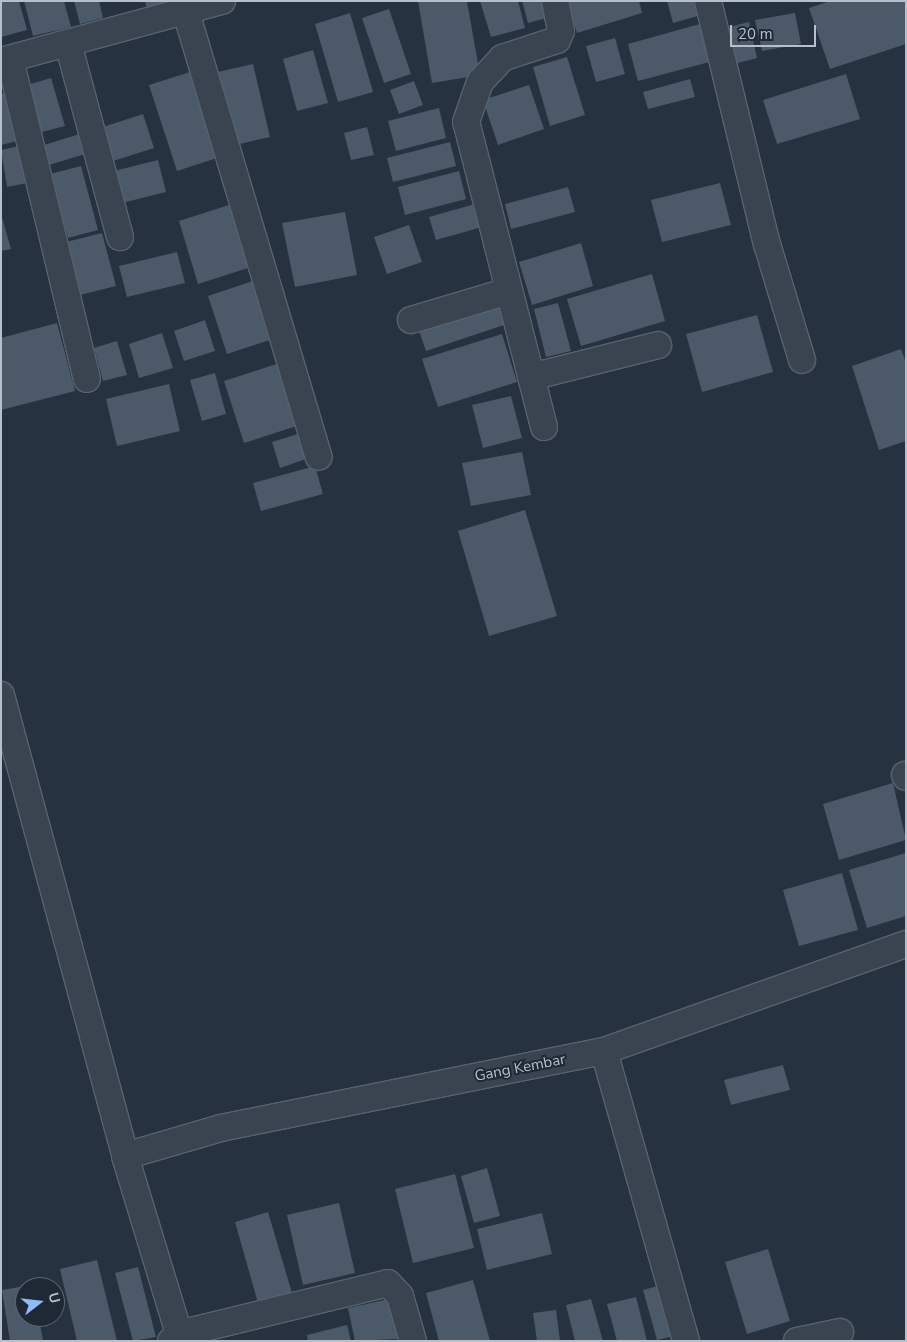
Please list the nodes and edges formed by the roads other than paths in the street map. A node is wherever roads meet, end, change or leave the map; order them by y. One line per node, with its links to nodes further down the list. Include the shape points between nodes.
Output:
1 (222, 1): 4 (street)
2 (555, 1): 8 (street, via 561,31 557,40 502,58 480,82 467,117)
3 (708, 1): 11 (street, via 767,244)
4 (186, 12): 5 (street); 15 (street)
5 (68, 43): 6 (street); 7 (street)
6 (6, 60): 13 (street)
7 (120, 237)
8 (509, 291): 9 (street); 12 (street)
9 (411, 320)
10 (658, 346): 12 (street)
11 (802, 360)
12 (531, 377): 14 (street)
13 (87, 380)
14 (544, 427)
15 (319, 457)
16 (1, 695): 19 (street)
17 (906, 944): 18 (street, Gang Kembar)
18 (604, 1051): 19 (street, Gang Kembar, via 221,1128); 23 (street)
19 (125, 1156): 21 (street)
20 (840, 1332): 24 (street)
21 (175, 1338): 22 (street, via 388,1283 400,1296)
22 (413, 1341)
23 (686, 1341)
24 (797, 1341)

